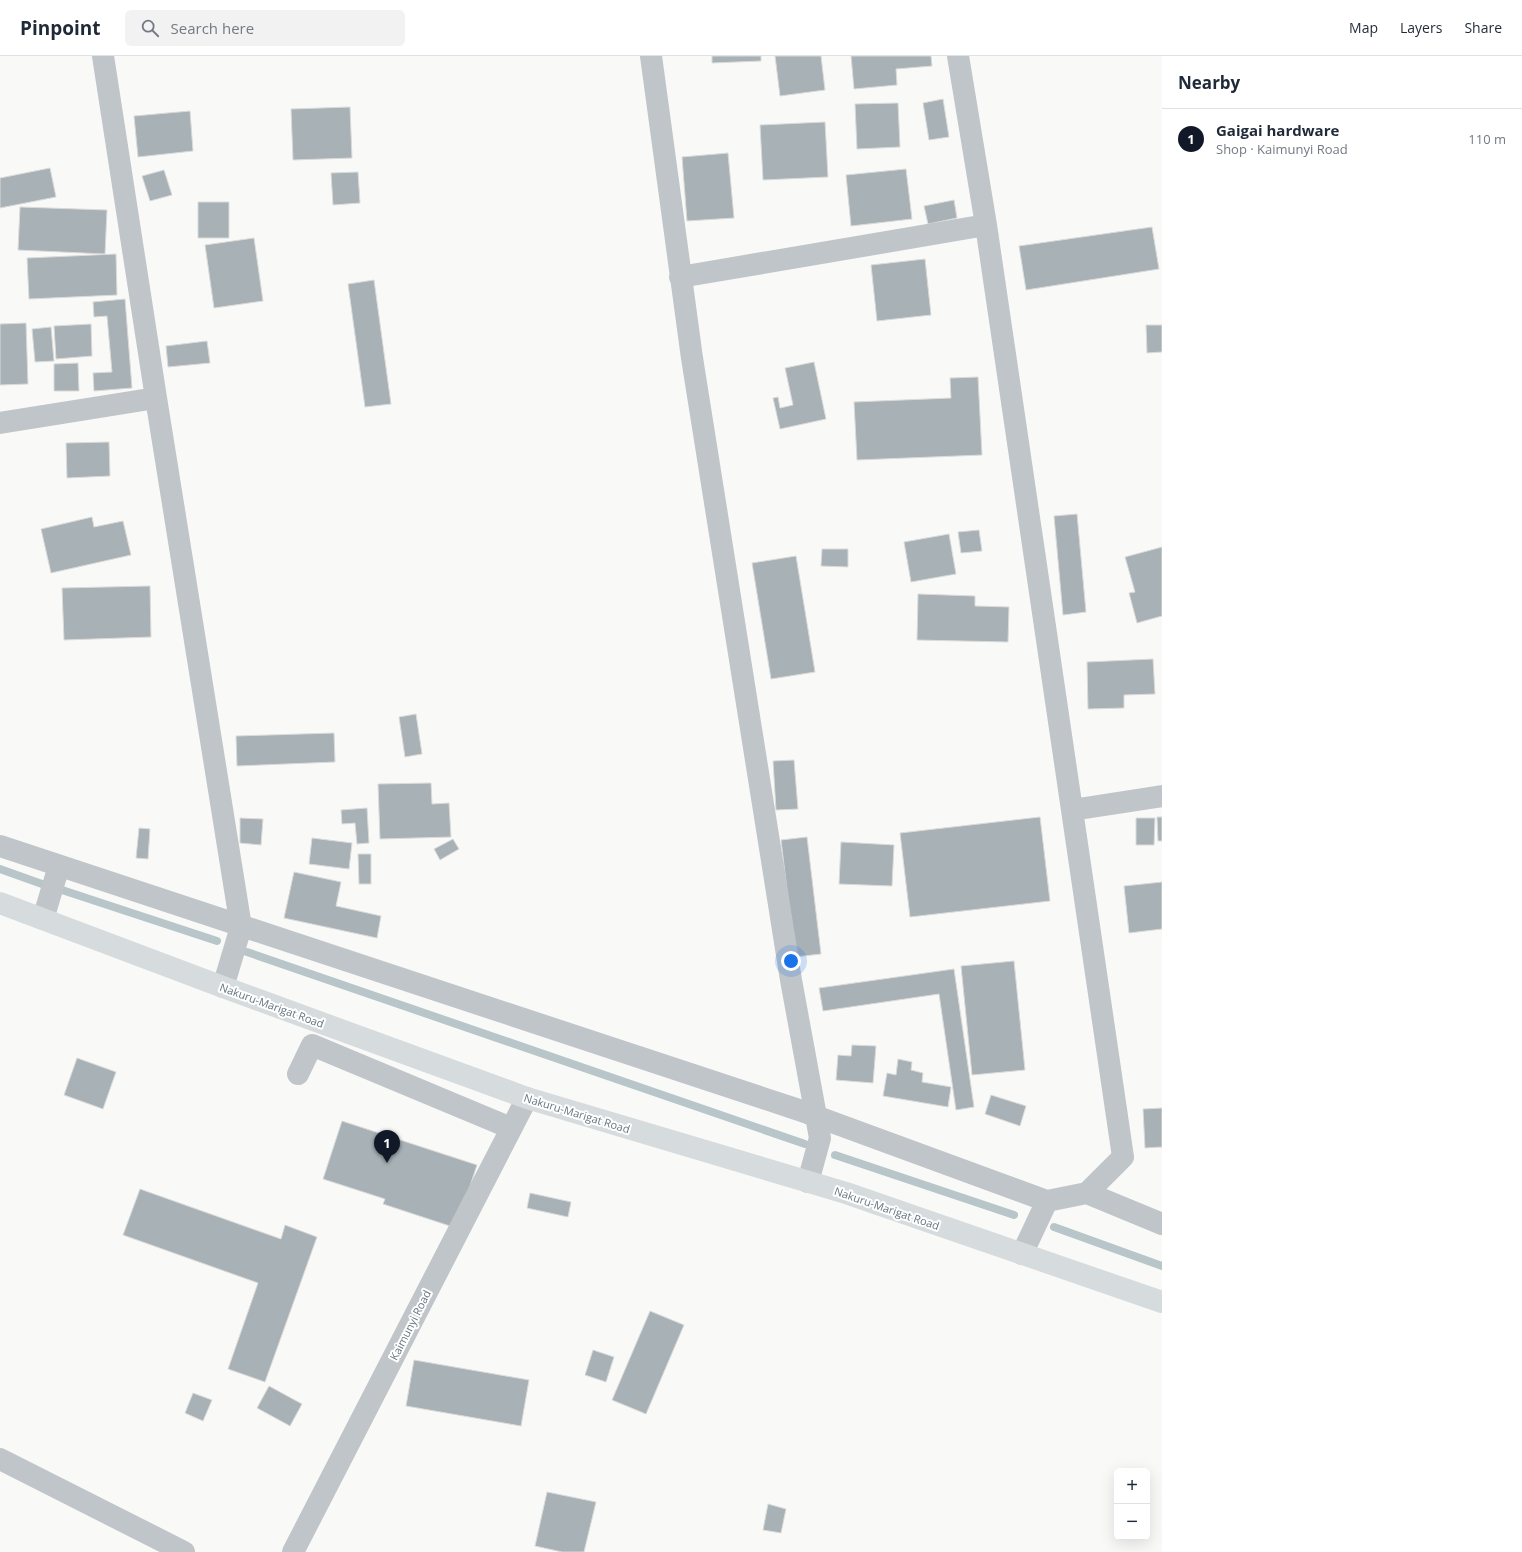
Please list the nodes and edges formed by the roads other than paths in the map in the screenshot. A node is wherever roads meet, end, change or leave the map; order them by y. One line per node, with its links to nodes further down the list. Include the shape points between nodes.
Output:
1 (103, 56): 6 (street)
2 (652, 56): 5 (street)
3 (958, 56): 4 (street)
4 (986, 225): 5 (street); 9 (street)
5 (680, 277): 18 (street, via 790,980)
6 (156, 398): 7 (street); 14 (street)
7 (0, 423)
8 (1162, 796): 9 (street)
9 (1072, 810): 21 (street, via 1123,1157)
10 (0, 846): 11 (street)
11 (59, 866): 13 (street); 14 (street)
12 (0, 902): 13 (main road, Nakuru-Marigat Road)
13 (43, 919): 15 (main road, Nakuru-Marigat Road)
14 (241, 927): 15 (street); 18 (street)
15 (223, 987): 17 (main road, Nakuru-Marigat Road)
16 (298, 1074): 19 (street, via 312,1045)
17 (527, 1098): 19 (street, Kaimunyi Road); 20 (main road, Nakuru-Marigat Road)
18 (814, 1115): 20 (street, via 820,1138); 22 (street)
19 (512, 1128): 28 (street, Kaimunyi Road)
20 (808, 1182): 24 (main road, Nakuru-Marigat Road)
21 (1086, 1194): 22 (street); 23 (street)
22 (1047, 1201): 24 (street)
23 (1162, 1224)
24 (1022, 1254): 25 (main road, Nakuru-Marigat Road)
25 (1162, 1302)
26 (0, 1459): 27 (street)
27 (184, 1552)
28 (293, 1552)

